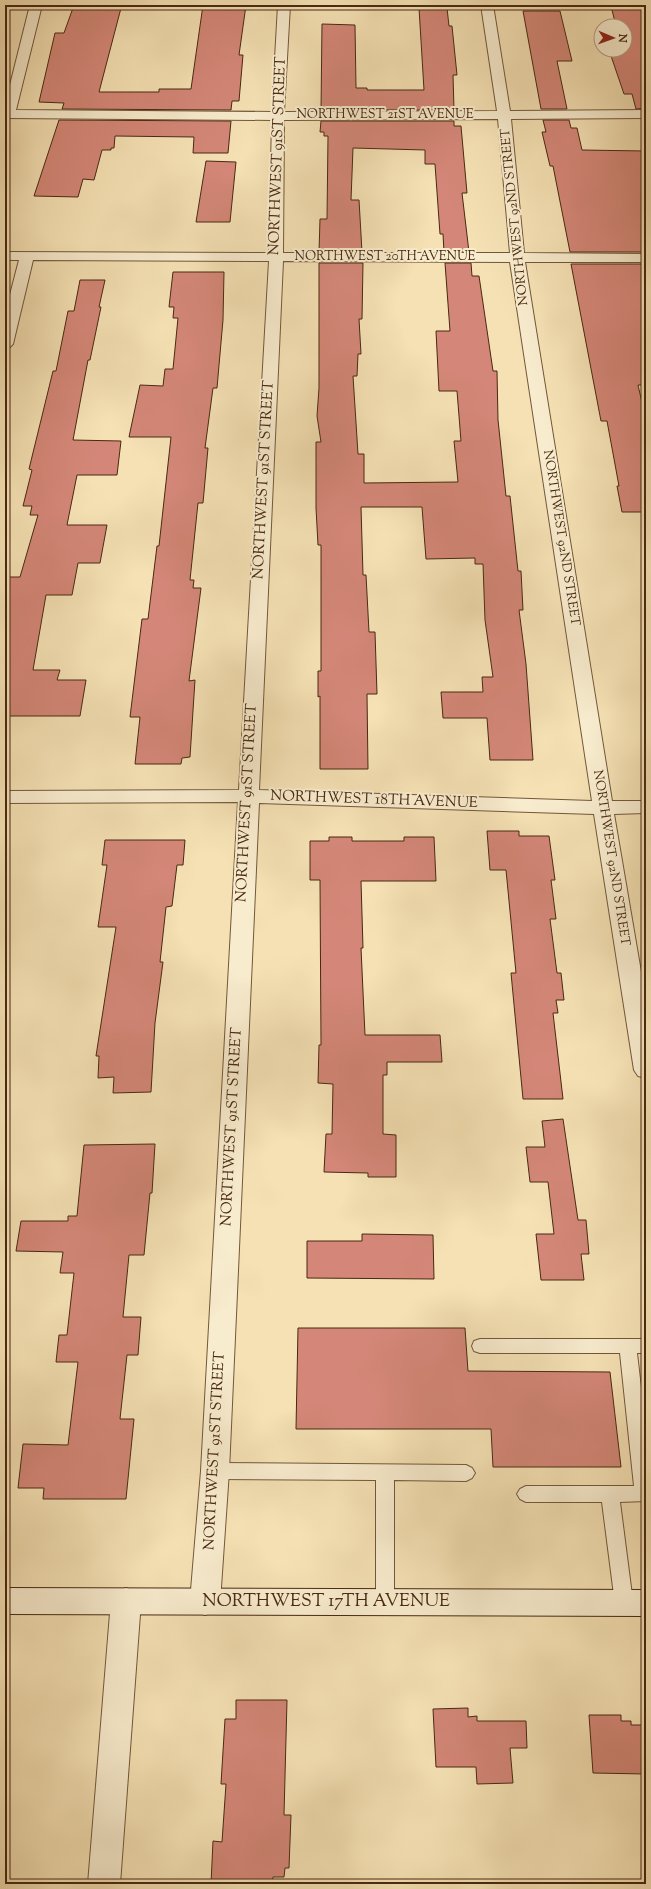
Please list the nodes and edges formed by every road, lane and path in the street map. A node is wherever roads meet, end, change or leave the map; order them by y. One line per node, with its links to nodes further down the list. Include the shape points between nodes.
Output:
1 (36, 5): 4 (street)
2 (284, 5): 7 (street, NORTHWEST 91ST STREET)
3 (487, 5): 6 (street, NORTHWEST 92ND STREET)
4 (7, 114): 7 (street, NORTHWEST 21ST AVENUE)
5 (646, 114): 6 (street, NORTHWEST 21ST AVENUE)
6 (504, 115): 7 (street, NORTHWEST 21ST AVENUE); 11 (street, NORTHWEST 92ND STREET)
7 (278, 116): 10 (street, NORTHWEST 91ST STREET)
8 (5, 256): 9 (street, NORTHWEST 20TH AVENUE)
9 (27, 256): 10 (street, NORTHWEST 20TH AVENUE); 13 (street)
10 (276, 257): 11 (street, NORTHWEST 20TH AVENUE); 14 (street, NORTHWEST 91ST STREET)
11 (517, 258): 12 (street, NORTHWEST 20TH AVENUE); 17 (street, NORTHWEST 92ND STREET)
12 (646, 258)
13 (5, 344)
14 (248, 796): 15 (street, NORTHWEST 18TH AVENUE); 17 (street, NORTHWEST 18TH AVENUE); 22 (street, NORTHWEST 91ST STREET)
15 (5, 797)
16 (646, 807): 17 (street, NORTHWEST 18TH AVENUE)
17 (602, 808): 18 (street, NORTHWEST 92ND STREET)
18 (646, 1070)
19 (480, 1346): 20 (lane)
20 (628, 1346): 21 (lane); 26 (lane, via 644,1494)
21 (646, 1346)
22 (215, 1471): 23 (lane); 29 (street, NORTHWEST 91ST STREET)
23 (386, 1473): 24 (lane); 30 (lane)
24 (466, 1473)
25 (526, 1494): 26 (lane)
26 (610, 1494): 31 (lane)
27 (5, 1601): 28 (street, NORTHWEST 17TH AVENUE)
28 (126, 1601): 29 (street, NORTHWEST 17TH AVENUE); 32 (street)
29 (205, 1602): 30 (street, NORTHWEST 17TH AVENUE)
30 (385, 1602): 31 (street, NORTHWEST 17TH AVENUE)
31 (635, 1603)
32 (104, 1884)

